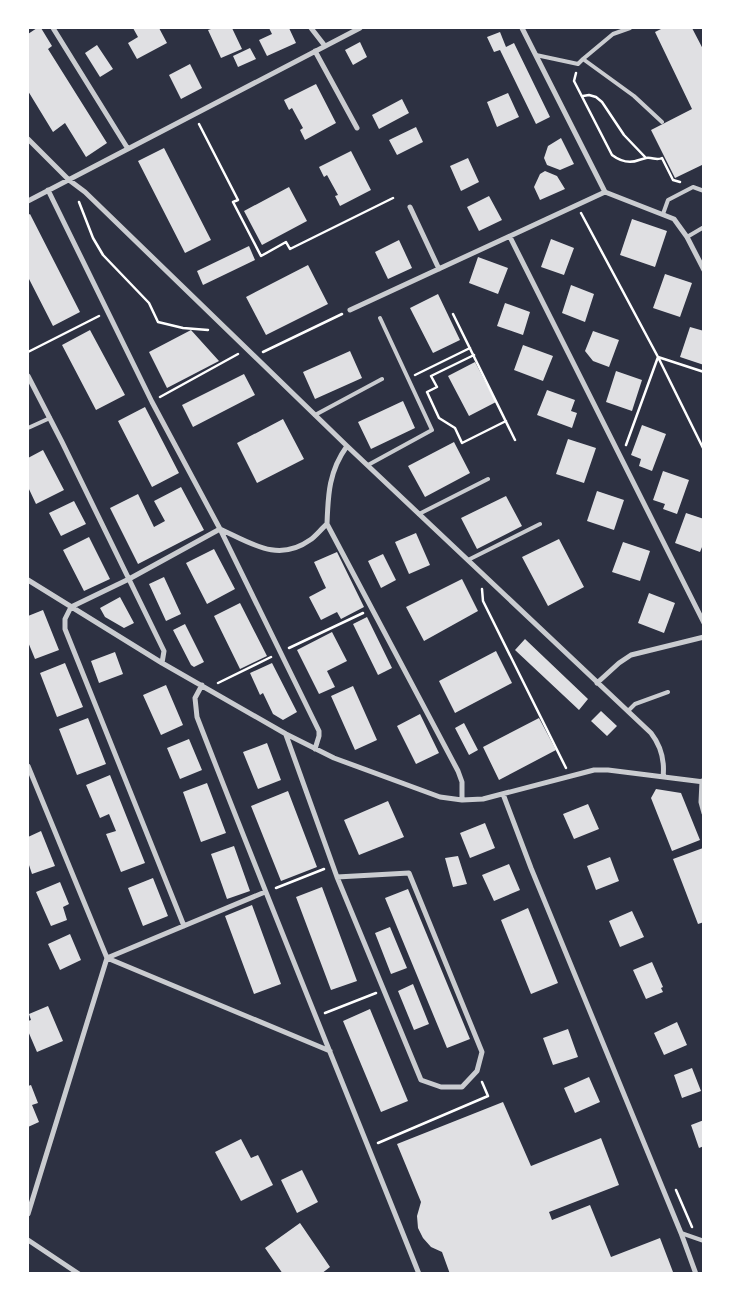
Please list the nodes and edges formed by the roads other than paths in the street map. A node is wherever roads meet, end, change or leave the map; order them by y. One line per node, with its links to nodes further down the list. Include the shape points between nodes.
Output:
1 (53, 28): 13 (street)
2 (311, 28): 6 (street)
3 (360, 28): 6 (street)
4 (522, 28): 8 (street)
5 (630, 28): 9 (lane, via 613,34)
6 (326, 46): 7 (street)
7 (315, 51): 11 (street); 13 (street)
8 (536, 55): 9 (lane, via 578,64); 17 (street)
9 (583, 59): 10 (lane, via 634,96)
10 (662, 122)
11 (357, 128)
12 (28, 139): 14 (street)
13 (128, 149): 14 (street)
14 (69, 180): 15 (street); 30 (street)
15 (48, 190): 18 (street); 39 (street, via 152,402)
16 (704, 191): 20 (lane, via 693,187 668,200)
17 (605, 192): 20 (street); 22 (street)
18 (28, 201)
19 (410, 207): 24 (street)
20 (663, 214): 23 (street, via 674,219)
21 (704, 227): 23 (lane)
22 (510, 236): 24 (street); 44 (street)
23 (687, 237): 25 (street)
24 (439, 269): 26 (street)
25 (704, 270)
26 (350, 310)
27 (380, 318): 34 (lane, via 432,430)
28 (28, 376): 31 (street)
29 (382, 379): 30 (lane)
30 (315, 415): 33 (street)
31 (50, 418): 32 (lane); 41 (street)
32 (28, 428)
33 (347, 446): 34 (street); 37 (street, via 340,455 328,489)
34 (368, 465): 36 (street)
35 (488, 479): 36 (lane)
36 (420, 514): 40 (street)
37 (327, 524): 39 (street, via 311,540 281,552 263,548); 57 (street, via 458,771)
38 (540, 524): 40 (lane)
39 (220, 529): 41 (street); 52 (street, via 319,731)
40 (468, 560): 47 (street)
41 (129, 579): 43 (street); 46 (street, via 164,651)
42 (28, 580): 43 (street)
43 (71, 607): 46 (street); 61 (street, via 65,619 65,629)
44 (704, 623)
45 (704, 637): 47 (street, via 631,655)
46 (162, 663): 48 (street)
47 (597, 683): 50 (street)
48 (202, 685): 51 (street); 60 (street, via 195,698 197,718)
49 (668, 692): 50 (lane, via 635,704)
50 (628, 711): 54 (street, via 658,742)
51 (286, 734): 52 (street); 59 (street)
52 (315, 750): 57 (street, via 440,797)
53 (28, 766): 62 (street)
54 (663, 777): 55 (street); 56 (street, via 594,770)
55 (703, 781): 58 (street, via 701,802)
56 (503, 794): 57 (street); 65 (street)
57 (462, 800)
58 (704, 814)
59 (337, 877): 59 (street, via 410,873 482,1052 477,1071 462,1087 441,1087 421,1080)
60 (265, 892): 61 (street); 63 (street)
61 (184, 926): 62 (street)
62 (107, 958): 63 (street); 64 (street)
63 (330, 1051): 69 (street)
64 (28, 1214)
65 (681, 1233): 67 (lane); 70 (street)
66 (28, 1240): 68 (street)
67 (704, 1242)
68 (79, 1274)
69 (418, 1274)
70 (696, 1274)

